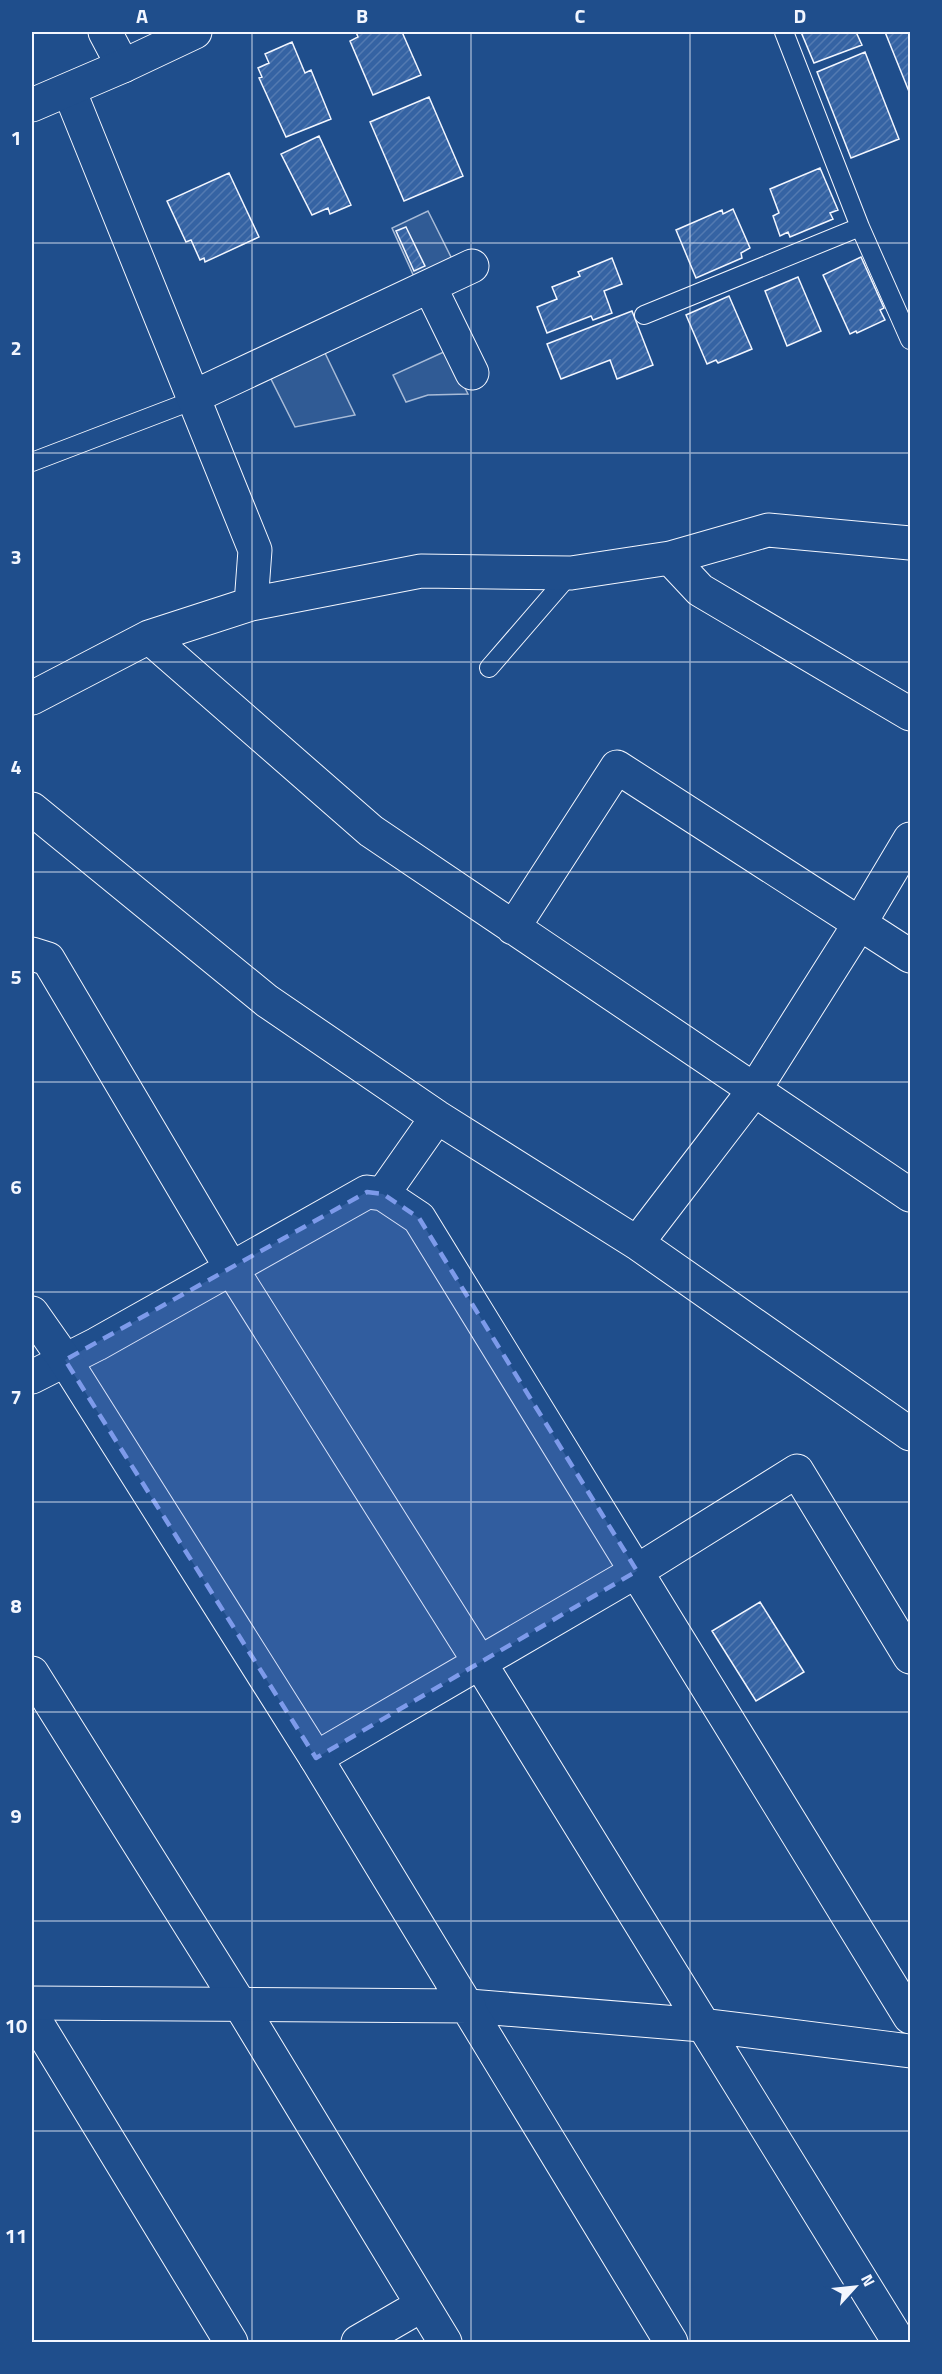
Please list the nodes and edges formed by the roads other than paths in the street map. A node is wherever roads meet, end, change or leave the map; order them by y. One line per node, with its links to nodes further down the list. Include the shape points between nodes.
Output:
1 (105, 32): 4 (street)
2 (195, 32): 4 (street)
3 (784, 32): 7 (lane)
4 (123, 66): 5 (street)
5 (69, 90): 6 (street); 13 (street)
6 (32, 105)
7 (860, 227): 10 (lane); 11 (lane)
8 (472, 266): 9 (street)
9 (429, 287): 12 (street); 13 (street)
10 (644, 315)
11 (910, 340)
12 (472, 374)
13 (193, 398): 14 (lane); 18 (street, via 255,550)
14 (32, 462)
15 (910, 543): 16 (street, via 768,530)
16 (670, 558): 17 (street); 22 (street, via 700,590)
17 (571, 573): 18 (street, via 421,571); 20 (lane)
18 (251, 604): 19 (street)
19 (149, 637): 21 (street); 26 (street, via 371,831)
20 (489, 668)
21 (32, 698)
22 (910, 714)
23 (32, 810): 30 (street, via 267,1001)
24 (910, 839): 25 (street)
25 (860, 923): 26 (street, via 617,767); 28 (street); 29 (street)
26 (513, 928): 29 (street)
27 (32, 954): 34 (street, via 48,959)
28 (910, 956)
29 (755, 1089): 32 (street); 33 (street)
30 (437, 1117): 31 (street); 33 (street)
31 (382, 1194): 34 (street, via 367,1192); 39 (street, via 419,1218)
32 (910, 1195)
33 (637, 1243): 38 (street)
34 (231, 1268): 36 (street); 41 (street)
35 (32, 1313): 36 (street)
36 (65, 1360): 37 (street); 43 (street)
37 (32, 1377)
38 (910, 1434)
39 (637, 1571): 40 (street, via 797,1471); 41 (street); 48 (street)
40 (910, 1657)
41 (480, 1663): 43 (street); 49 (street)
42 (32, 1673): 45 (street)
43 (316, 1758): 46 (street)
44 (32, 2003): 45 (street)
45 (239, 2003): 46 (street); 51 (street)
46 (469, 2006): 49 (street); 55 (street)
47 (32, 2015): 52 (street)
48 (910, 2017)
49 (702, 2025): 50 (street); 56 (street)
50 (910, 2051)
51 (422, 2305): 53 (street); 54 (street)
52 (231, 2343)
53 (358, 2343)
54 (445, 2343)
55 (671, 2343)
56 (899, 2343)

